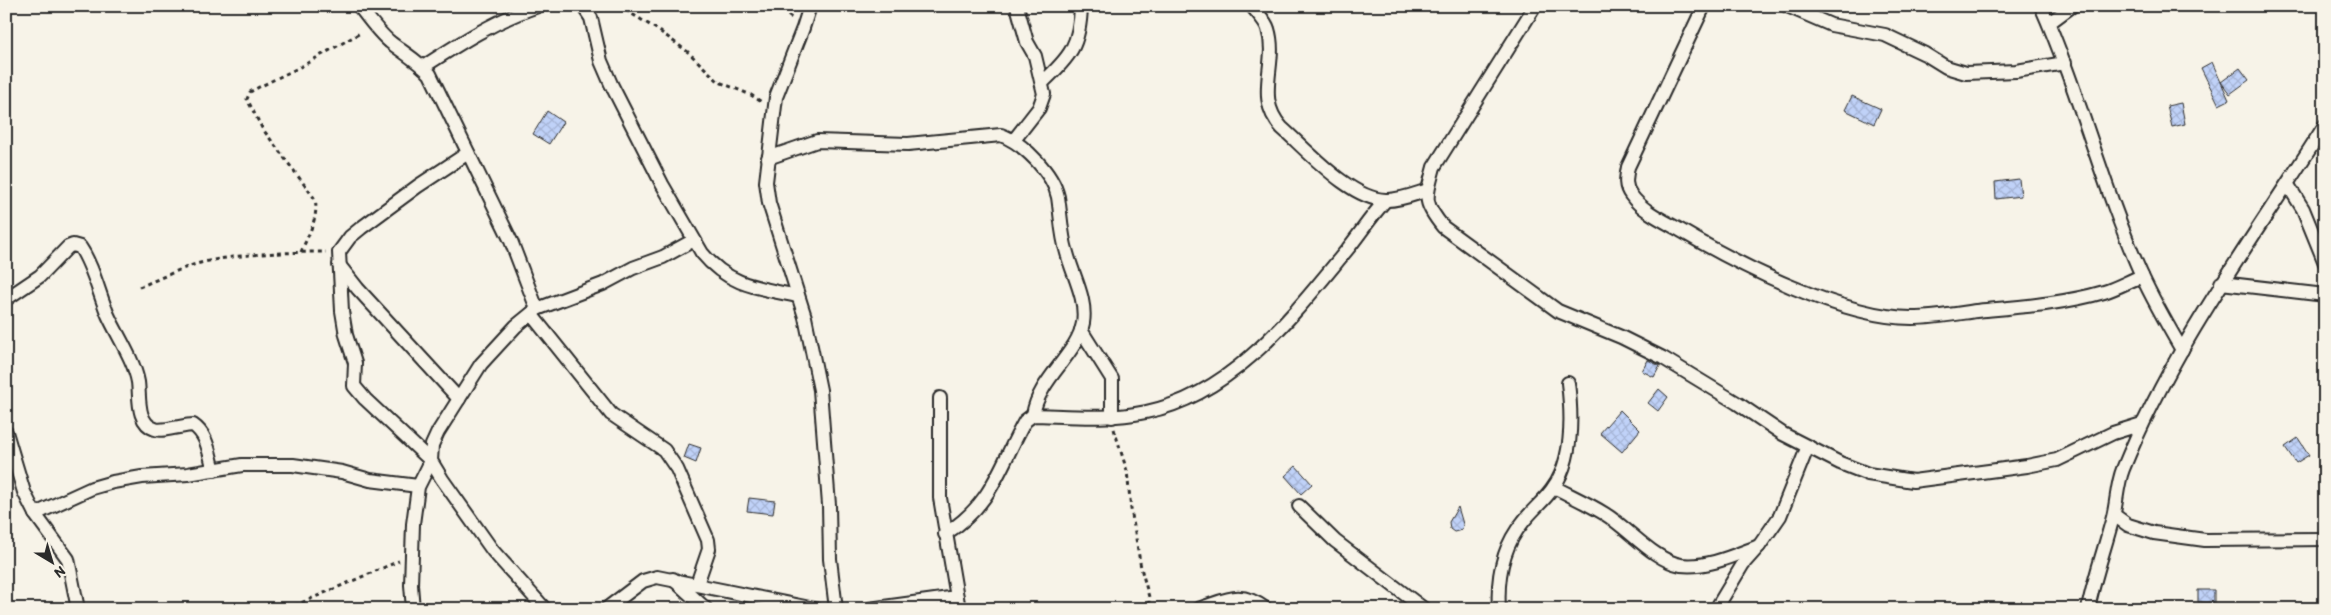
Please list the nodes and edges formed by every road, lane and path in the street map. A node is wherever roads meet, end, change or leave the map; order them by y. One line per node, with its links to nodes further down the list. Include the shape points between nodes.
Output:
1 (359, 6): 16 (street)
2 (538, 6): 19 (street, via 513,14 475,34)
3 (583, 6): 29 (street, via 591,18 601,61 611,84)
4 (619, 6): 21 (path, via 688,52 720,82 751,95)
5 (775, 6): 17 (path)
6 (810, 6): 17 (street)
7 (1017, 6): 20 (street)
8 (1081, 6): 20 (street, via 1076,41 1066,60)
9 (1252, 6): 28 (street, via 1268,27 1267,100 1274,119 1360,194)
10 (1535, 6): 27 (street, via 1434,167)
11 (1704, 6): 34 (street, via 1628,167 1625,183 1640,205 1665,221 1796,288 1860,310 1912,318 2046,303 2104,292)
12 (1786, 6): 18 (street, via 1831,25 1885,35 1946,67 1966,73 2016,71)
13 (2042, 6): 15 (street)
14 (2072, 6): 15 (street)
15 (2049, 23): 18 (street)
16 (374, 26): 19 (street); 30 (path, via 250,92 247,99 262,128 316,199 315,218)
17 (803, 28): 21 (street)
18 (2065, 63): 34 (street)
19 (423, 67): 24 (street, via 430,74)
20 (1043, 82): 23 (street, via 1044,94 1039,108)
21 (774, 110): 25 (street)
22 (2325, 125): 26 (street)
23 (1014, 140): 25 (street, via 1001,134 908,144 817,141); 41 (street, via 1033,157 1057,195 1066,252 1084,307)
24 (468, 153): 31 (street, via 361,228); 40 (street, via 510,240)
25 (768, 158): 38 (street, via 766,182 769,204)
26 (2288, 185): 32 (street, via 2304,210); 35 (street)
27 (1428, 190): 28 (street); 50 (street, via 1428,208 1443,227 1558,311 1663,358 1783,434)
28 (1386, 200): 47 (street, via 1300,306 1221,380 1186,399 1148,412)
29 (694, 240): 38 (street, via 710,264 729,278 747,286); 40 (street, via 663,257)
30 (301, 252): 31 (path); 36 (path, via 193,265)
31 (339, 252): 33 (street)
32 (2325, 263)
33 (339, 265): 45 (street); 51 (street, via 346,335 355,363 354,386)
34 (2142, 276): 42 (street)
35 (2221, 283): 37 (street); 42 (street)
36 (140, 287)
37 (2325, 295)
38 (798, 296): 73 (street, via 821,399)
39 (6, 299): 52 (street, via 40,276 68,247 80,247 136,374 138,406 144,418 156,430 193,424 204,436)
40 (534, 312): 45 (street, via 492,351); 63 (street, via 611,414 658,444 671,458 708,540 709,548)
41 (1081, 330): 46 (street, via 1040,390); 47 (street, via 1112,379)
42 (2182, 350): 48 (street)
43 (1568, 383): 54 (street, via 1572,415 1569,442)
44 (940, 398): 58 (street, via 940,498)
45 (459, 399): 51 (street, via 432,445)
46 (1032, 415): 47 (street); 58 (street, via 1025,421 988,495 964,522)
47 (1112, 417): 75 (path, via 1127,471)
48 (2142, 424): 50 (street, via 2113,433 2057,460 1913,481 1868,474); 57 (street, via 2122,472)
49 (6, 432): 56 (street, via 24,492)
50 (1808, 446): 60 (street, via 1780,516)
51 (431, 461): 53 (street); 69 (street, via 493,551)
52 (214, 470): 53 (street, via 265,464 293,466); 56 (street, via 113,482)
53 (418, 486): 61 (street)
54 (1554, 488): 60 (street, via 1605,514 1664,559 1680,565 1713,562); 65 (street, via 1508,543)
55 (1299, 506): 78 (street, via 1335,541)
56 (35, 514): 66 (street, via 68,559)
57 (2114, 515): 59 (street, via 2128,526 2205,540); 81 (street)
58 (945, 534): 64 (street)
59 (2325, 539)
60 (1759, 546): 80 (street, via 1743,564)
61 (411, 556): 67 (path); 68 (street)
62 (673, 579): 63 (street); 70 (street, via 657,577 644,581); 71 (street)
63 (697, 584): 72 (street)
64 (958, 603): 74 (street)
65 (1498, 604): 79 (street)
66 (78, 609)
67 (286, 609)
68 (413, 609)
69 (544, 609)
70 (606, 609)
71 (706, 609)
72 (815, 609)
73 (836, 609)
74 (869, 609)
75 (1149, 609)
76 (1198, 609): 77 (street, via 1240,597 1251,598)
77 (1266, 609)
78 (1424, 609)
79 (1487, 609)
80 (1716, 609)
81 (2088, 609)

